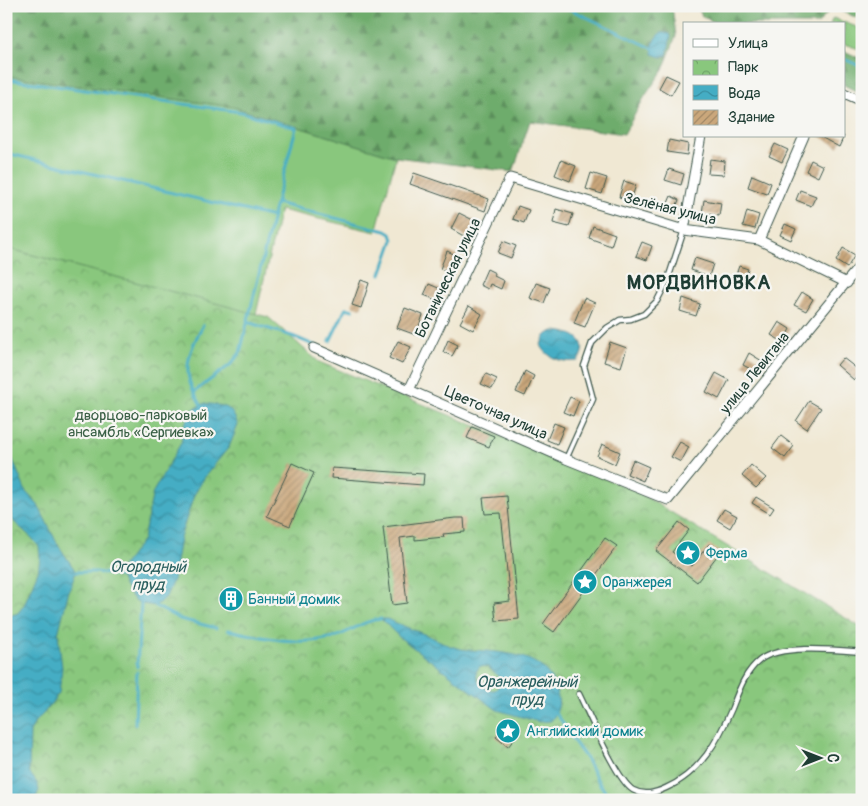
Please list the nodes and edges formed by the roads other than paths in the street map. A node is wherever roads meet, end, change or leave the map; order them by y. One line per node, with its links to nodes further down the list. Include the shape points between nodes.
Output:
1 (846, 93): 2 (street)
2 (862, 101)
3 (701, 138): 6 (street)
4 (803, 138): 7 (street)
5 (510, 178): 6 (street, Зелёная улица); 11 (street, Ботаническая улица)
6 (684, 230): 7 (street, Зелёная улица); 12 (lane, via 657,301 644,314 620,320 592,343 584,366 593,399)
7 (760, 240): 9 (street, Зелёная улица)
8 (862, 263): 9 (street, улица Левитана)
9 (846, 283): 13 (street, улица Левитана)
10 (314, 348): 11 (street, Цветочная улица)
11 (409, 390): 12 (street, Цветочная улица)
12 (566, 459): 13 (street, Цветочная улица)
13 (668, 500)
14 (862, 652): 15 (lane, via 797,650 762,658 748,671 706,758 670,786 648,794 631,789 620,778)
15 (579, 694)

